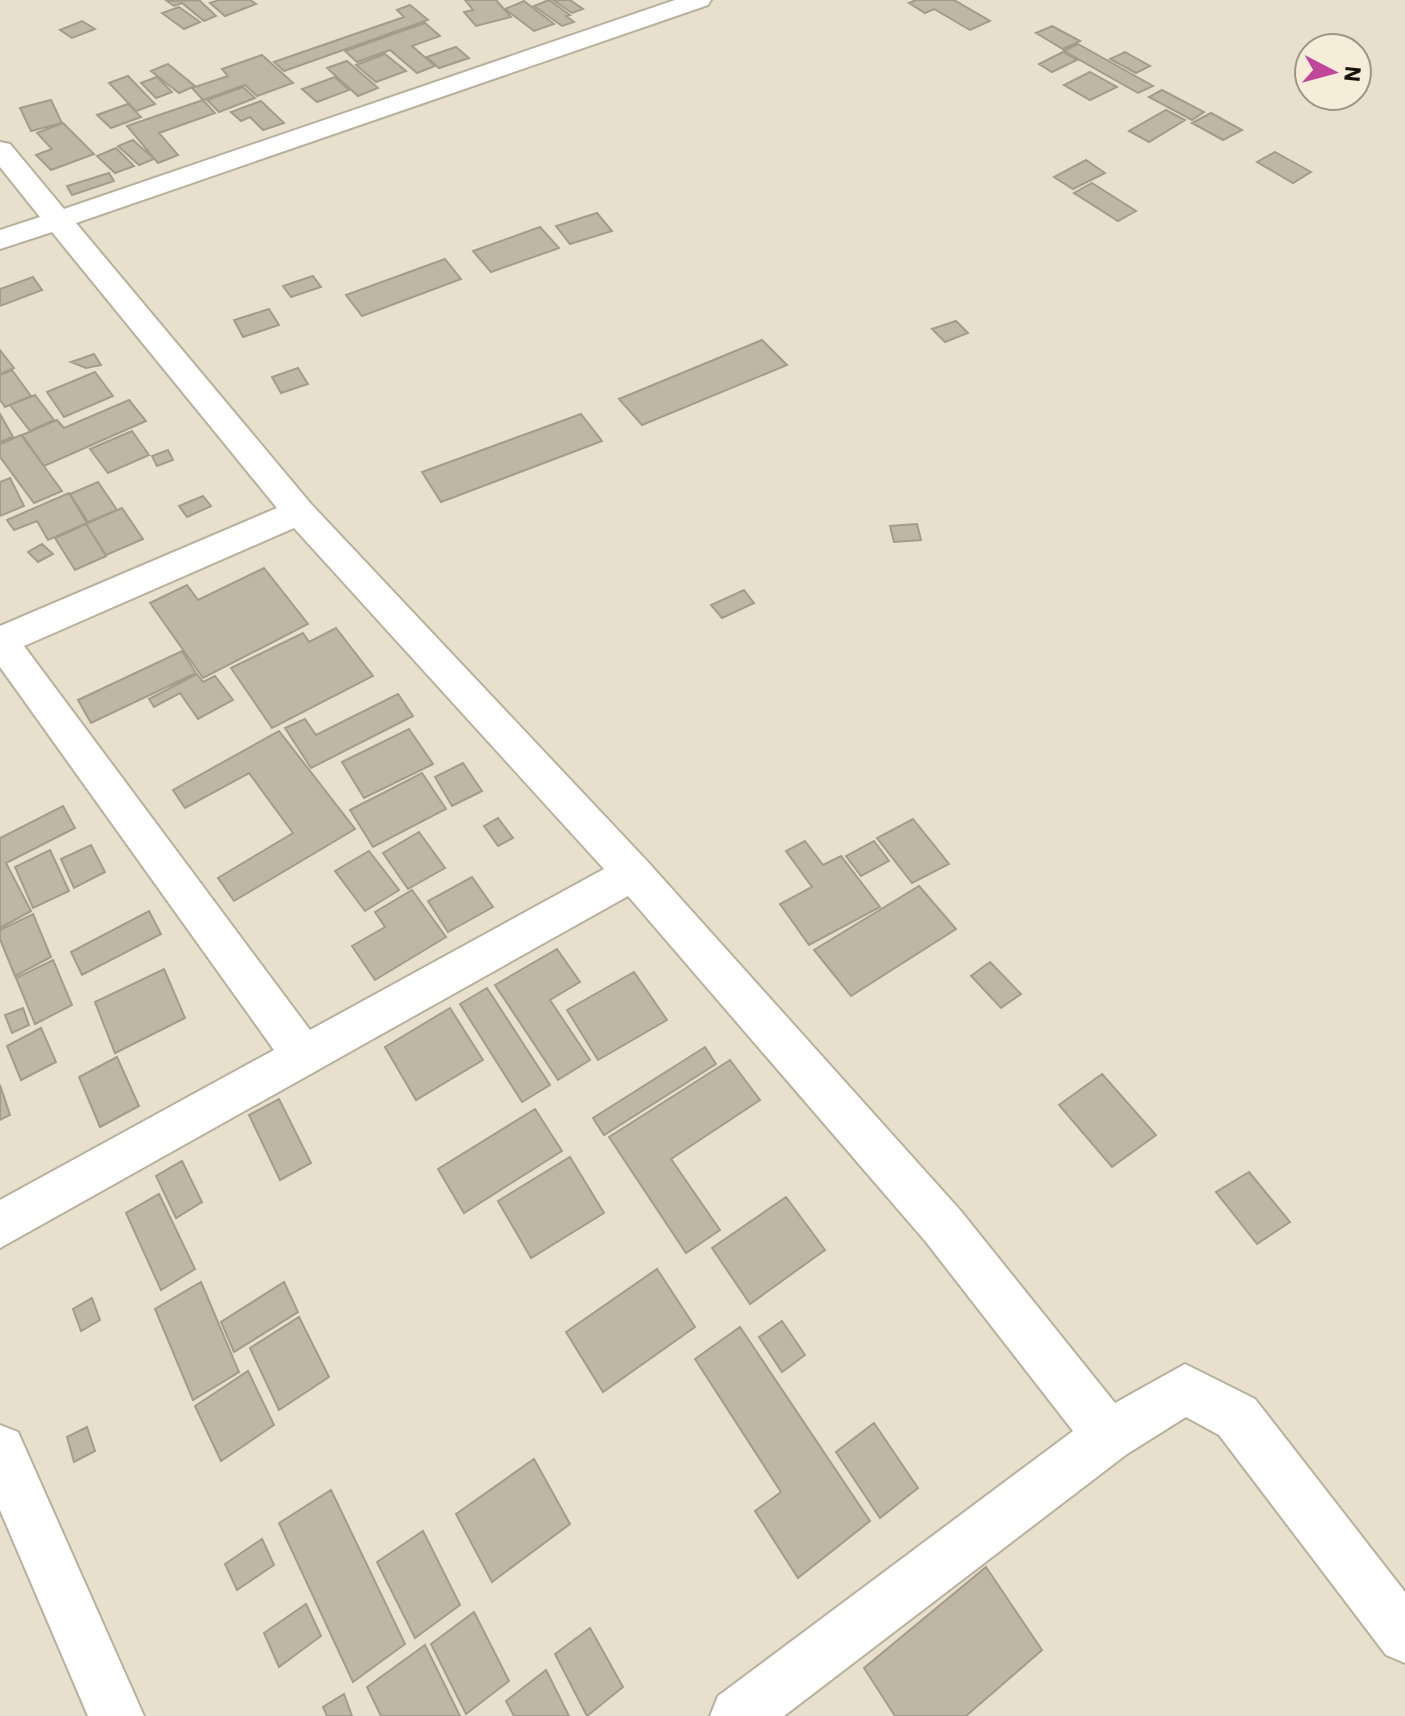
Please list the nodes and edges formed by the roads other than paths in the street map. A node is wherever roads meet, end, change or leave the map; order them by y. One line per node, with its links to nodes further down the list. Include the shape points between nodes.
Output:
1 (699, 0): 3 (street)
2 (0, 150): 3 (street)
3 (56, 221): 4 (street); 5 (street)
4 (0, 240)
5 (299, 512): 6 (street); 7 (street)
6 (0, 641): 8 (street)
7 (633, 873): 8 (street); 10 (street, via 943,1226)
8 (304, 1056): 9 (street)
9 (0, 1225)
10 (1109, 1436): 12 (street, via 1185,1389 1237,1417); 14 (street)
11 (0, 1450): 13 (street)
12 (1405, 1636)
13 (116, 1716)
14 (738, 1716)

